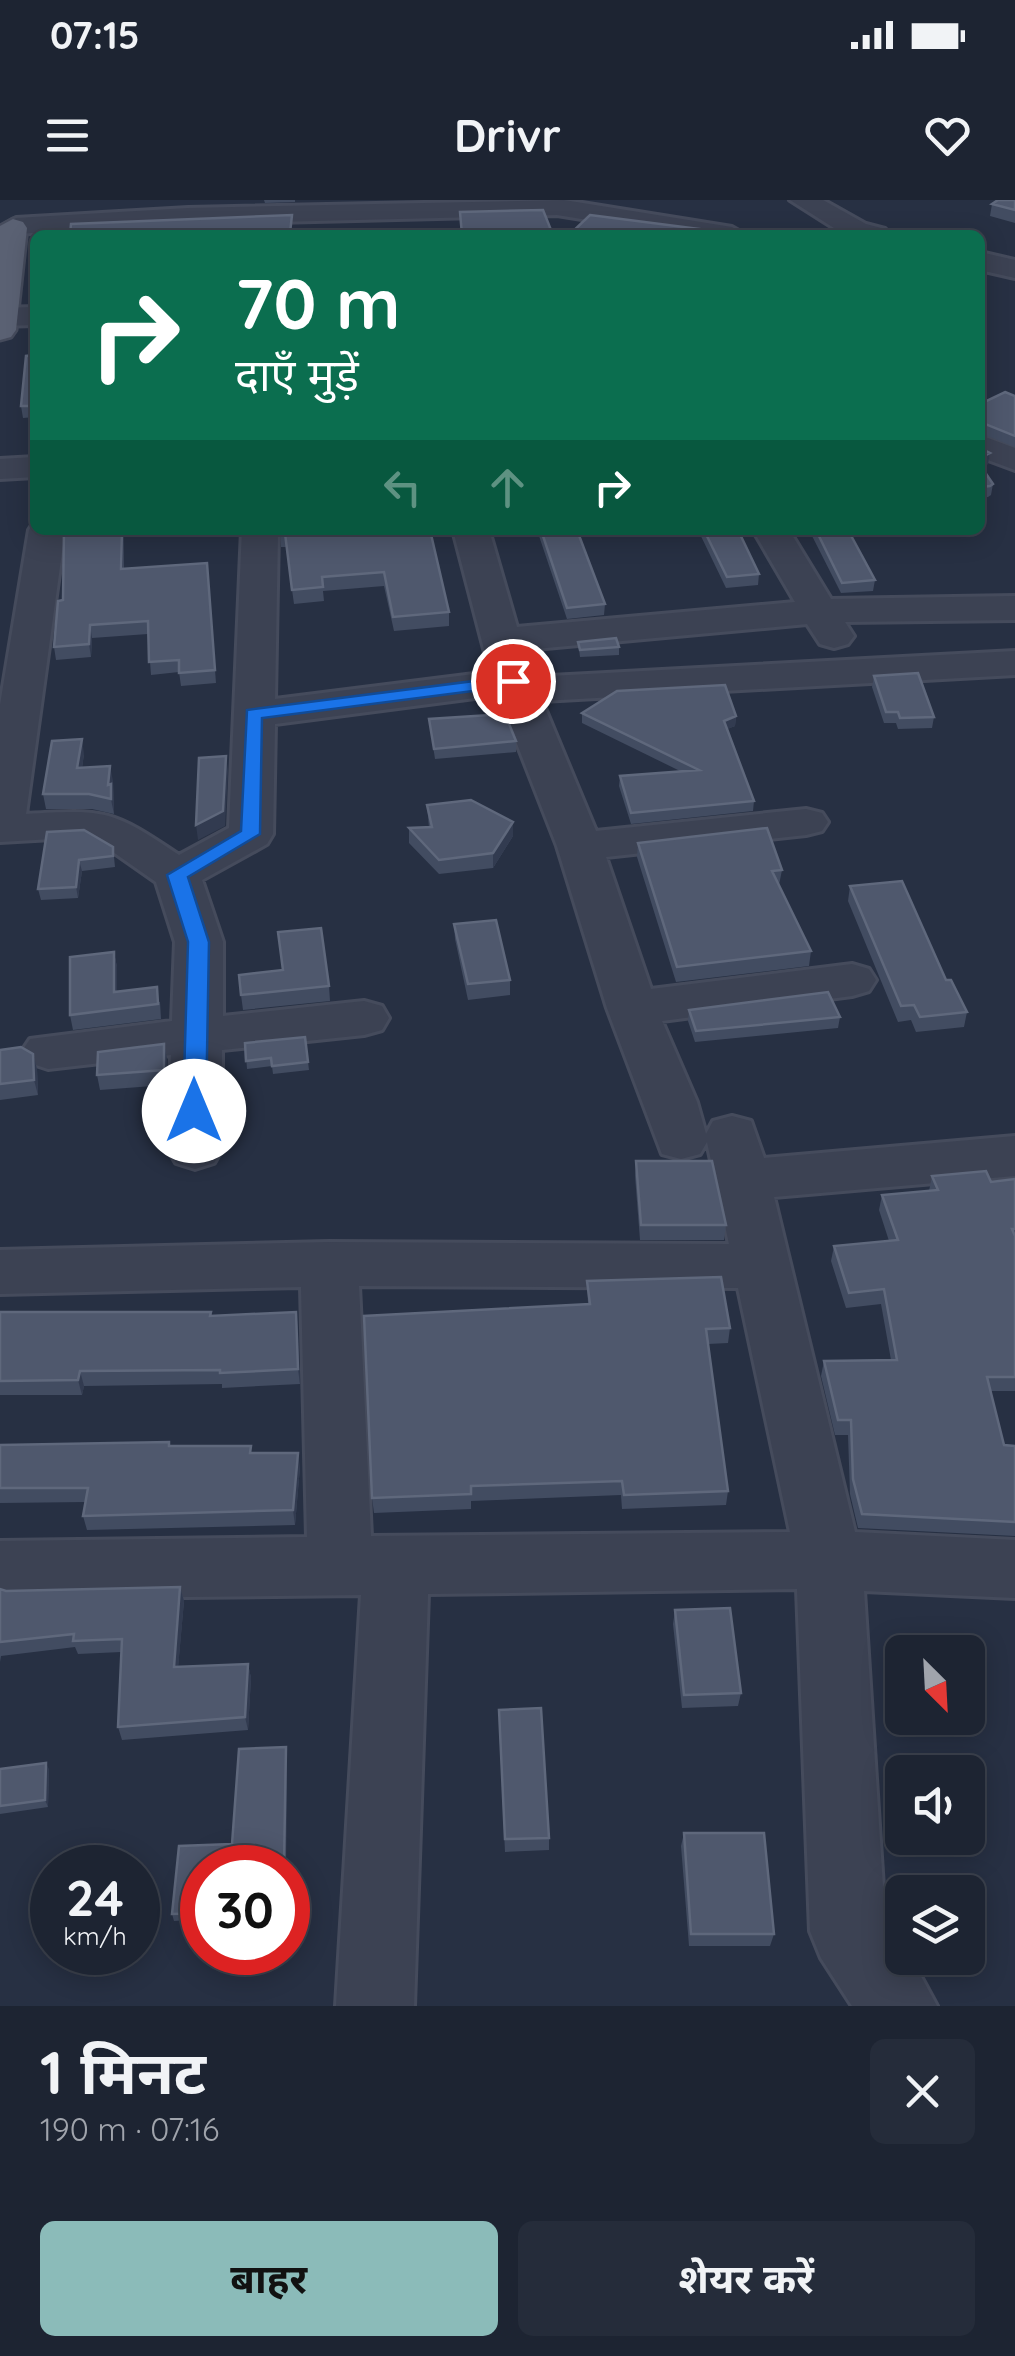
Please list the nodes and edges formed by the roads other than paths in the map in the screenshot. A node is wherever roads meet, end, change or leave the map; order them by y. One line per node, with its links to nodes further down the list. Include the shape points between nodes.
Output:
1 (107, 200): 4 (street)
2 (802, 200): 11 (street)
3 (557, 207): 5 (street); 9 (street); 10 (street)
4 (12, 220): 8 (street); 15 (main road)
5 (442, 223): 6 (street)
6 (309, 224): 7 (street)
7 (189, 226): 8 (street)
8 (56, 229)
9 (565, 230)
10 (701, 230)
11 (856, 230)
12 (985, 262): 13 (street)
13 (1015, 269)
14 (30, 317): 15 (street)
15 (1, 324)
16 (985, 447): 17 (street)
17 (1015, 460)
18 (30, 467): 19 (street)
19 (0, 469)
20 (45, 535): 31 (street)
21 (260, 535): 29 (street)
22 (472, 535): 27 (street)
23 (774, 535): 25 (street)
24 (1015, 608): 25 (street)
25 (820, 612): 27 (street); 28 (street)
26 (1015, 663): 28 (street)
27 (509, 670): 28 (street); 29 (street); 32 (street)
28 (854, 672)
29 (253, 714): 33 (street, via 250,834)
30 (806, 822): 32 (street)
31 (1, 828): 33 (street, via 90,822)
32 (580, 846): 35 (street)
33 (177, 875): 37 (street, via 198,942)
34 (852, 980): 35 (street)
35 (632, 1008): 40 (street, via 671,1102)
36 (364, 1018): 37 (street)
37 (194, 1035): 38 (street); 39 (street)
38 (48, 1051)
39 (195, 1149)
40 (719, 1152): 41 (street); 43 (street)
41 (1015, 1156)
42 (329, 1264): 43 (street); 44 (street); 46 (street)
43 (764, 1266): 45 (street)
44 (0, 1272)
45 (829, 1560): 46 (street); 47 (street); 50 (street, via 848,1932)
46 (368, 1566): 48 (street); 49 (street)
47 (1015, 1569)
48 (0, 1570)
49 (375, 2006)
50 (898, 2006)

